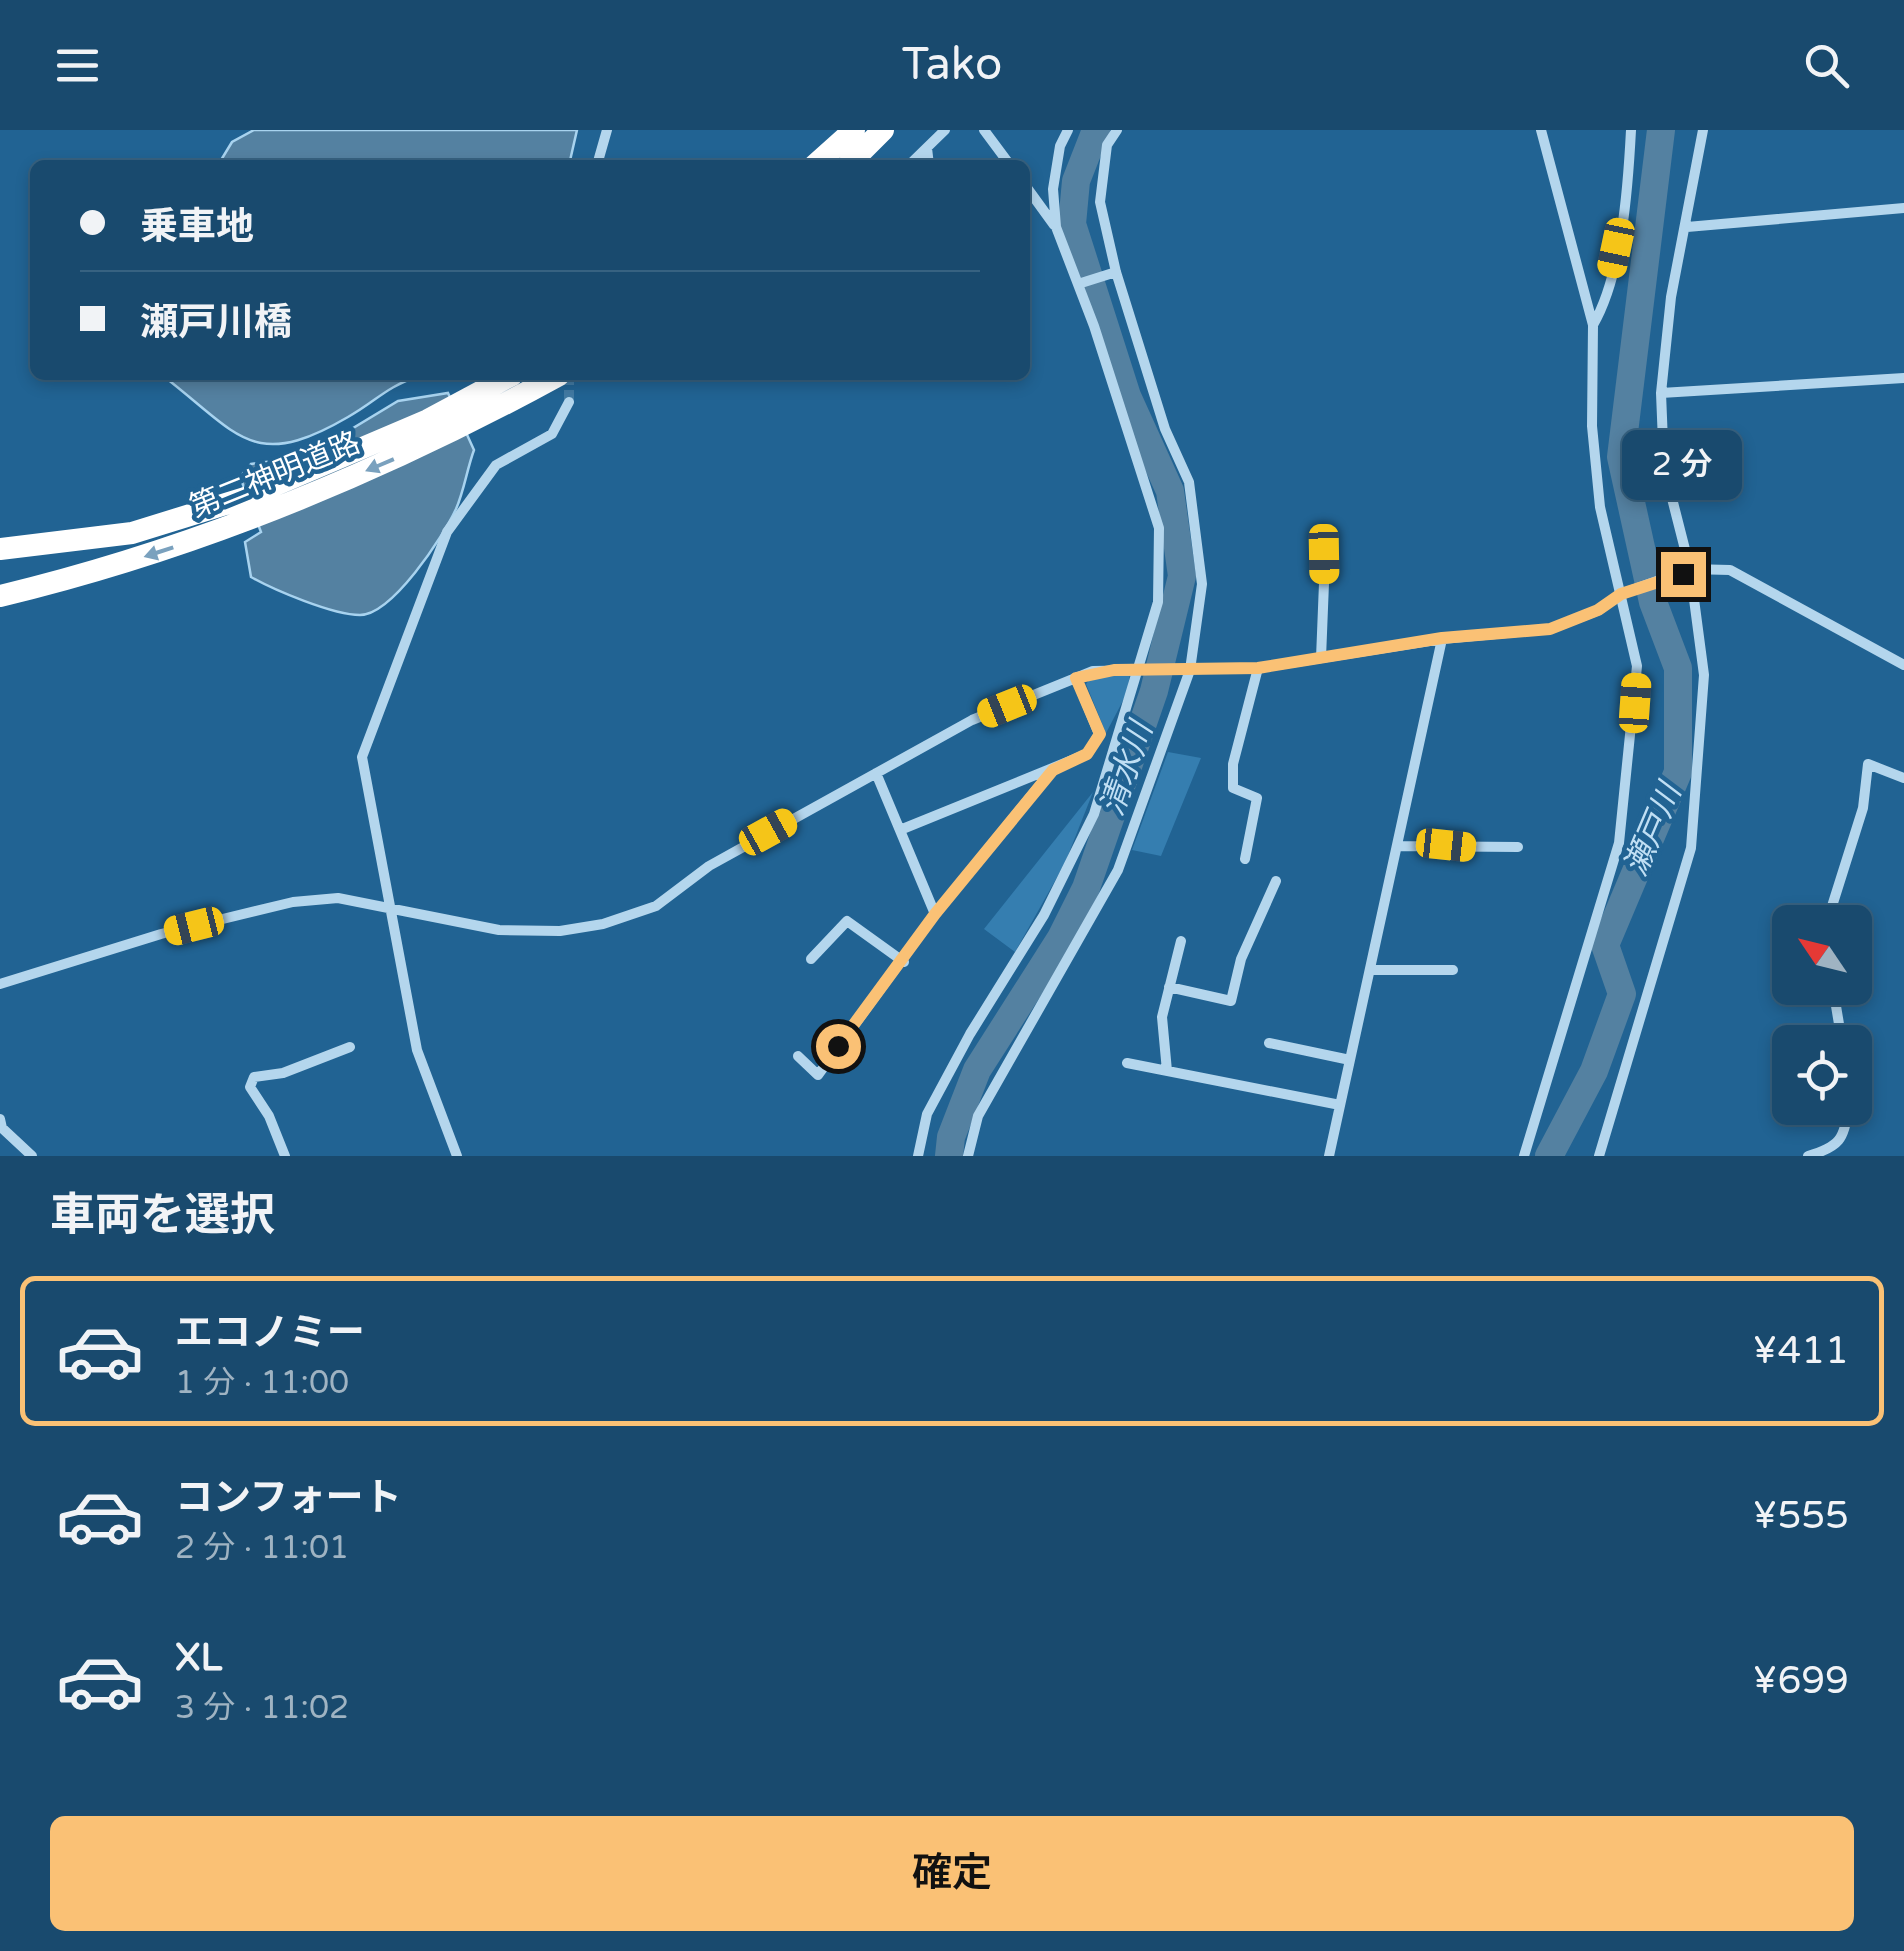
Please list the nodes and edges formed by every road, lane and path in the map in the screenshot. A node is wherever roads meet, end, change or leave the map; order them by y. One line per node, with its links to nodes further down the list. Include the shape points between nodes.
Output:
1 (607, 130): 12 (street)
2 (854, 130): 13 (highway)
3 (883, 130): 14 (highway)
4 (945, 130): 11 (street)
5 (984, 130): 17 (street)
6 (1068, 130): 20 (street, via 1053,189)
7 (1117, 130): 22 (street, via 1107,146 1100,202)
8 (1541, 130): 24 (street)
9 (1631, 130): 24 (street, via 1628,188 1603,308)
10 (1703, 130): 21 (street)
11 (926, 148): 15 (street); 16 (street)
12 (598, 160)
13 (821, 160)
14 (853, 160)
15 (914, 160)
16 (928, 160)
17 (1006, 160)
18 (1030, 192): 20 (street)
19 (1904, 208): 21 (street)
20 (1056, 227): 23 (street)
21 (1687, 227): 28 (street)
22 (1116, 272): 23 (street); 42 (street, via 1165,429 1190,482 1202,584)
23 (1078, 284): 40 (street, via 1160,528 1158,602)
24 (1593, 325): 35 (street, via 1600,507)
25 (1904, 378): 28 (street)
26 (506, 380): 30 (highway, 第二神明道路)
27 (546, 380): 30 (highway, 第二神明道路)
28 (1660, 393): 34 (street, via 1664,467)
29 (569, 402): 53 (street, via 552,434 496,465 447,532 362,757)
30 (464, 414): 31 (highway, 第二神明道路)
31 (248, 509): 33 (highway, 第二神明道路, via 132,533); 36 (highway, 第二神明道路, one-way to 36, via 94,572)
32 (1326, 532): 38 (street)
33 (0, 549)
34 (1687, 571): 35 (street); 39 (street, via 1730,570); 78 (street, via 1704,675 1691,848)
35 (1625, 593): 37 (street, via 1550,629); 77 (street, via 1637,666 1619,843)
36 (0, 596)
37 (1442, 638): 38 (street); 48 (street)
38 (1321, 658): 41 (street)
39 (1904, 665)
40 (1135, 668): 42 (street); 43 (street); 74 (street, via 1094,814 1036,931 927,1114)
41 (1258, 668): 42 (street); 50 (street, via 1234,764 1233,788 1256,798)
42 (1190, 670): 75 (street, via 1118,870 978,1116)
43 (1076, 678): 44 (street, via 1100,734 1087,754); 45 (street, via 972,720)
44 (1053, 770): 47 (street); 54 (street)
45 (876, 773): 47 (street); 53 (street, via 708,866 656,906 603,924 499,930)
46 (1904, 778): 52 (street, via 1868,764 1863,808)
47 (900, 830): 54 (street)
48 (1399, 846): 49 (street); 58 (street)
49 (1518, 847)
50 (1245, 858)
51 (1276, 880): 61 (street, via 1230,1002)
52 (1833, 905)
53 (389, 908): 60 (street, via 338,898 292,902); 73 (street, via 417,1050)
54 (935, 914): 57 (street)
55 (1181, 941): 61 (street)
56 (811, 959): 57 (street, via 847,921)
57 (904, 962): 64 (street, via 818,1075)
58 (1371, 970): 59 (street); 65 (street)
59 (1453, 970)
60 (0, 984)
61 (1170, 988): 67 (street, via 1162,1017)
62 (1270, 1043): 65 (street)
63 (350, 1047): 72 (street, via 283,1073 254,1076 250,1088)
64 (798, 1056)
65 (1350, 1060): 68 (street)
66 (1127, 1063): 67 (street)
67 (1167, 1071): 68 (street)
68 (1340, 1105): 76 (street)
69 (0, 1120): 71 (street)
70 (1846, 1125): 79 (street, via 1835,1148)
71 (32, 1156)
72 (286, 1156)
73 (457, 1156)
74 (918, 1156)
75 (968, 1156)
76 (1329, 1156)
77 (1524, 1156)
78 (1599, 1156)
79 (1808, 1156)

